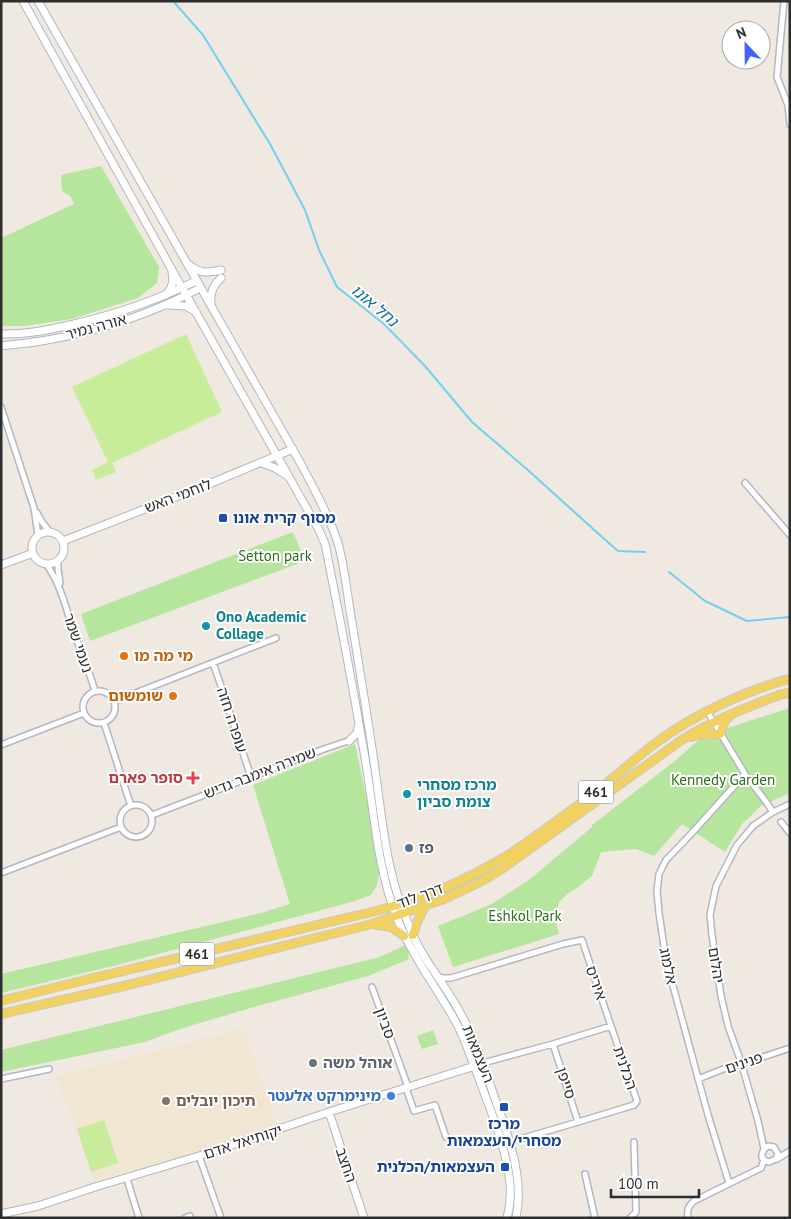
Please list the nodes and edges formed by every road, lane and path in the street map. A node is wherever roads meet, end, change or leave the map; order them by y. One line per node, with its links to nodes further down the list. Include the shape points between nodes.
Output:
1 (24, 1): 6 (main road)
2 (38, 1): 5 (main road)
3 (784, 1): 4 (street, via 777,77 788,105)
4 (790, 124)
5 (185, 262): 7 (main road); 12 (main road, via 203,272 221,274 210,294)
6 (172, 270): 8 (main road); 10 (main road, via 173,285)
7 (198, 284): 8 (main road, אורה נמיר); 9 (main road, אורה נמיר); 12 (main road)
8 (182, 288): 9 (main road); 10 (main road, אורה נמיר)
9 (187, 295): 11 (main road, אורה נמיר); 13 (main road)
10 (157, 299): 14 (main road, אורה נמיר, via 48,330)
11 (163, 306): 13 (main road, via 186,306); 15 (main road, אורה נמיר, via 91,330)
12 (211, 307): 18 (main road)
13 (197, 313): 17 (main road)
14 (1, 334)
15 (1, 346)
16 (1, 407): 23 (street)
17 (269, 442): 19 (main road); 20 (main road, via 268,454)
18 (293, 449): 19 (main road, לוחמי האש); 45 (main road, via 337,541)
19 (278, 456): 20 (main road, לוחמי האש); 21 (main road)
20 (262, 463): 21 (main road); 27 (main road, לוחמי האש)
21 (287, 475): 42 (main road, via 324,544)
22 (745, 482): 26 (street)
23 (34, 508): 24 (street); 25 (street)
24 (50, 532): 25 (main road); 27 (main road)
25 (38, 535): 28 (main road, via 33,542)
26 (790, 535)
27 (63, 541): 29 (main road, via 63,555)
28 (33, 553): 30 (main road, via 37,560); 31 (main road)
29 (58, 560): 30 (main road); 32 (street, נעמי שמר)
30 (46, 564): 32 (street, נעמי שמר)
31 (1, 566)
32 (62, 594): 36 (street, נעמי שמר)
33 (276, 638): 34 (street)
34 (212, 663): 38 (street); 53 (street, עופרה חזה)
35 (790, 679): 39 (main road, דרך לוד / 461)
36 (95, 691): 38 (street, via 105,692); 40 (street, via 85,700)
37 (790, 693): 41 (main road, דרך לוד / 461)
38 (115, 701): 44 (street, via 114,714)
39 (707, 711): 43 (street); 62 (main road, דרך לוד / 461, via 658,741 598,790 509,854 448,886)
40 (84, 713): 44 (street, via 94,723); 50 (street)
41 (734, 713): 43 (main road, דרך לוד / 461); 46 (main road, via 725,721)
42 (359, 721): 47 (main road); 49 (main road, via 357,733)
43 (713, 722): 46 (street); 48 (main road, דרך לוד / 461)
44 (104, 723): 55 (street)
45 (370, 734): 47 (street, שמירה אימבר גדיש); 62 (main road)
46 (720, 734): 48 (main road); 52 (street)
47 (361, 737): 49 (street, שמירה אימבר גדיש); 51 (main road)
48 (683, 739): 63 (main road, דרך לוד / 461, via 499,871 462,892)
49 (349, 740): 51 (main road, via 360,742); 53 (street, שמירה אימבר גדיש)
50 (1, 745)
51 (364, 751): 62 (main road, via 381,863 386,887)
52 (745, 774): 56 (street); 83 (street, אלמוג, via 666,860 658,874 659,913 666,960)
53 (251, 777): 57 (street, שמירה אימבר גדיש)
54 (790, 804): 56 (street, יהלום)
55 (130, 806): 57 (street, via 142,806); 59 (street, via 120,818)
56 (773, 812): 78 (street, יהלום, via 753,826 737,845 716,886 710,915 721,996)
57 (152, 815): 59 (street, via 150,830 142,837 127,835)
58 (781, 822): 60 (street)
59 (121, 827): 61 (street)
60 (790, 833)
61 (1, 873)
62 (396, 905): 64 (main road, העצמאות); 65 (main road, העצמאות); 73 (main road, דרך לוד / 461)
63 (426, 906): 64 (main road, דרך לוד / 461); 67 (main road)
64 (404, 914): 65 (main road, דרך לוד / 461); 67 (main road, העצמאות)
65 (396, 917): 66 (main road, דרך לוד / 461); 68 (main road, העצמאות)
66 (372, 924): 68 (main road, via 389,927); 74 (main road, דרך לוד / 461)
67 (413, 935): 69 (main road, העצמאות)
68 (404, 936): 80 (main road, העצמאות, via 456,1023)
69 (437, 976): 70 (street); 72 (main road, העצמאות)
70 (451, 978): 72 (street); 75 (street, איריס, via 582,940)
71 (372, 987): 84 (street, סביון)
72 (446, 990): 79 (main road, העצמאות)
73 (1, 1001)
74 (1, 1014)
75 (611, 1026): 76 (street, הכלנית); 86 (street, הכלנית, via 637,1101 634,1105)
76 (553, 1044): 79 (street, הכלנית); 86 (street, סייפן)
77 (790, 1048): 78 (street, פנינים)
78 (741, 1062): 83 (street, פנינים); 87 (street, יהלום)
79 (483, 1063): 80 (main road, יקותיאל אדם); 90 (main road, העצמאות)
80 (474, 1066): 84 (main road, יקותיאל אדם); 89 (main road, העצמאות)
81 (48, 1069): 82 (street)
82 (1, 1079)
83 (698, 1079): 101 (street, אלמוג)
84 (407, 1088): 85 (main road, יקותיאל אדם); 88 (street, סביון, via 414,1111 435,1105)
85 (329, 1112): 96 (main road, יקותיאל אדם); 105 (main road, החצב)
86 (578, 1122): 90 (street, הכלנית)
87 (761, 1134): 92 (street, יהלום); 93 (street, יהלום)
88 (446, 1137)
89 (501, 1142): 90 (street, הכלנית); 106 (main road, העצמאות, via 510,1184)
90 (510, 1142): 107 (main road, העצמאות, via 518,1184)
91 (634, 1142): 109 (street, via 636,1212)
92 (770, 1146): 93 (street); 94 (street)
93 (764, 1149): 97 (street)
94 (776, 1149): 95 (street); 98 (street, via 778,1157)
95 (790, 1150): 98 (street)
96 (200, 1156): 100 (main road, יקותיאל אדם); 104 (street)
97 (764, 1160): 98 (street); 101 (street, via 761,1168)
98 (774, 1161)
99 (585, 1174): 108 (street)
100 (127, 1178): 102 (main road, יקותיאל אדם); 103 (street)
101 (729, 1183): 110 (street, via 694,1201 687,1212)
102 (1, 1214)
103 (139, 1218)
104 (221, 1218)
105 (364, 1218)
106 (507, 1218)
107 (516, 1218)
108 (595, 1218)
109 (630, 1218)
110 (688, 1218)

